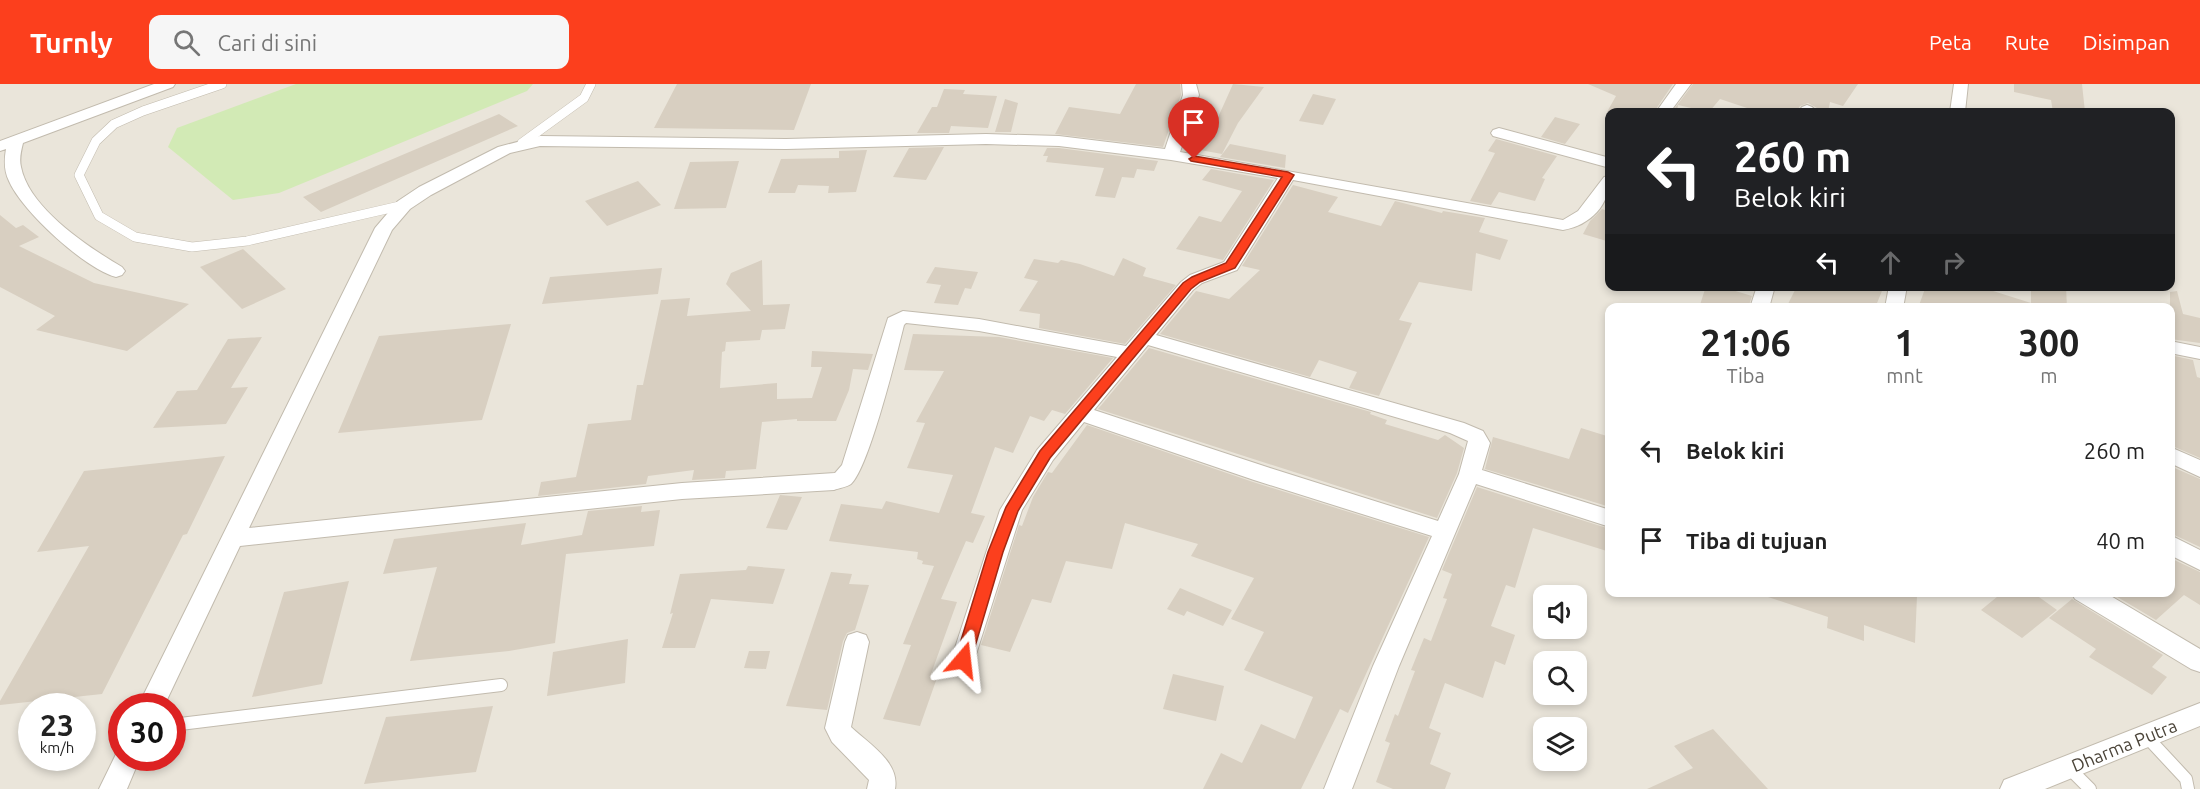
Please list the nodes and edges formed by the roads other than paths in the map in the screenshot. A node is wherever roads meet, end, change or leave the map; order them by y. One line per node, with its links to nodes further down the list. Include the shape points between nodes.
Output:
1 (168, 84): 7 (street)
2 (222, 84): 17 (lane, via 106,129 94,143 80,175 99,216 135,237 192,247 247,241)
3 (591, 84): 12 (lane, via 584,98)
4 (1189, 84): 13 (street, via 1191,95)
5 (1684, 84): 8 (street)
6 (1961, 84): 9 (street)
7 (140, 88): 11 (street)
8 (1666, 108)
9 (1958, 108)
10 (1499, 134): 14 (street)
11 (7, 143): 18 (street, via 12,170 34,205 91,258)
12 (522, 143): 13 (street, via 1034,140); 17 (street)
13 (1171, 155): 15 (street)
14 (1605, 162)
15 (1288, 175): 16 (street, via 1563,225 1571,225 1582,217); 19 (street, via 1231,266 1192,282)
16 (1605, 187)
17 (404, 205): 28 (street, via 384,228)
18 (116, 271)
19 (1138, 346): 22 (street); 25 (street, via 1470,432 1479,442); 28 (street, via 903,317 895,322 852,467 843,479 834,482 682,491)
20 (2175, 348): 21 (street)
21 (2200, 354)
22 (1080, 413): 27 (street); 33 (street, via 1045,454 1011,510)
23 (2175, 456): 24 (street)
24 (2200, 469)
25 (1470, 474): 26 (street); 27 (street)
26 (1605, 517)
27 (1444, 531): 44 (street)
28 (233, 538): 36 (street)
29 (2175, 547): 30 (street)
30 (2200, 561)
31 (2091, 597): 34 (street)
32 (857, 642): 43 (street, via 838,728 881,773)
33 (963, 660)
34 (2200, 663)
35 (501, 685): 38 (lane)
36 (157, 693)
37 (2200, 714): 39 (street, Dharma Putra)
38 (186, 723)
39 (2146, 736): 40 (street, Dharma Putra); 47 (lane, via 2186,779)
40 (2069, 768): 45 (street, Dharma Putra); 46 (lane)
41 (121, 771): 42 (street)
42 (113, 789)
43 (881, 789)
44 (1338, 789)
45 (2014, 789)
46 (2090, 789)
47 (2188, 789)

